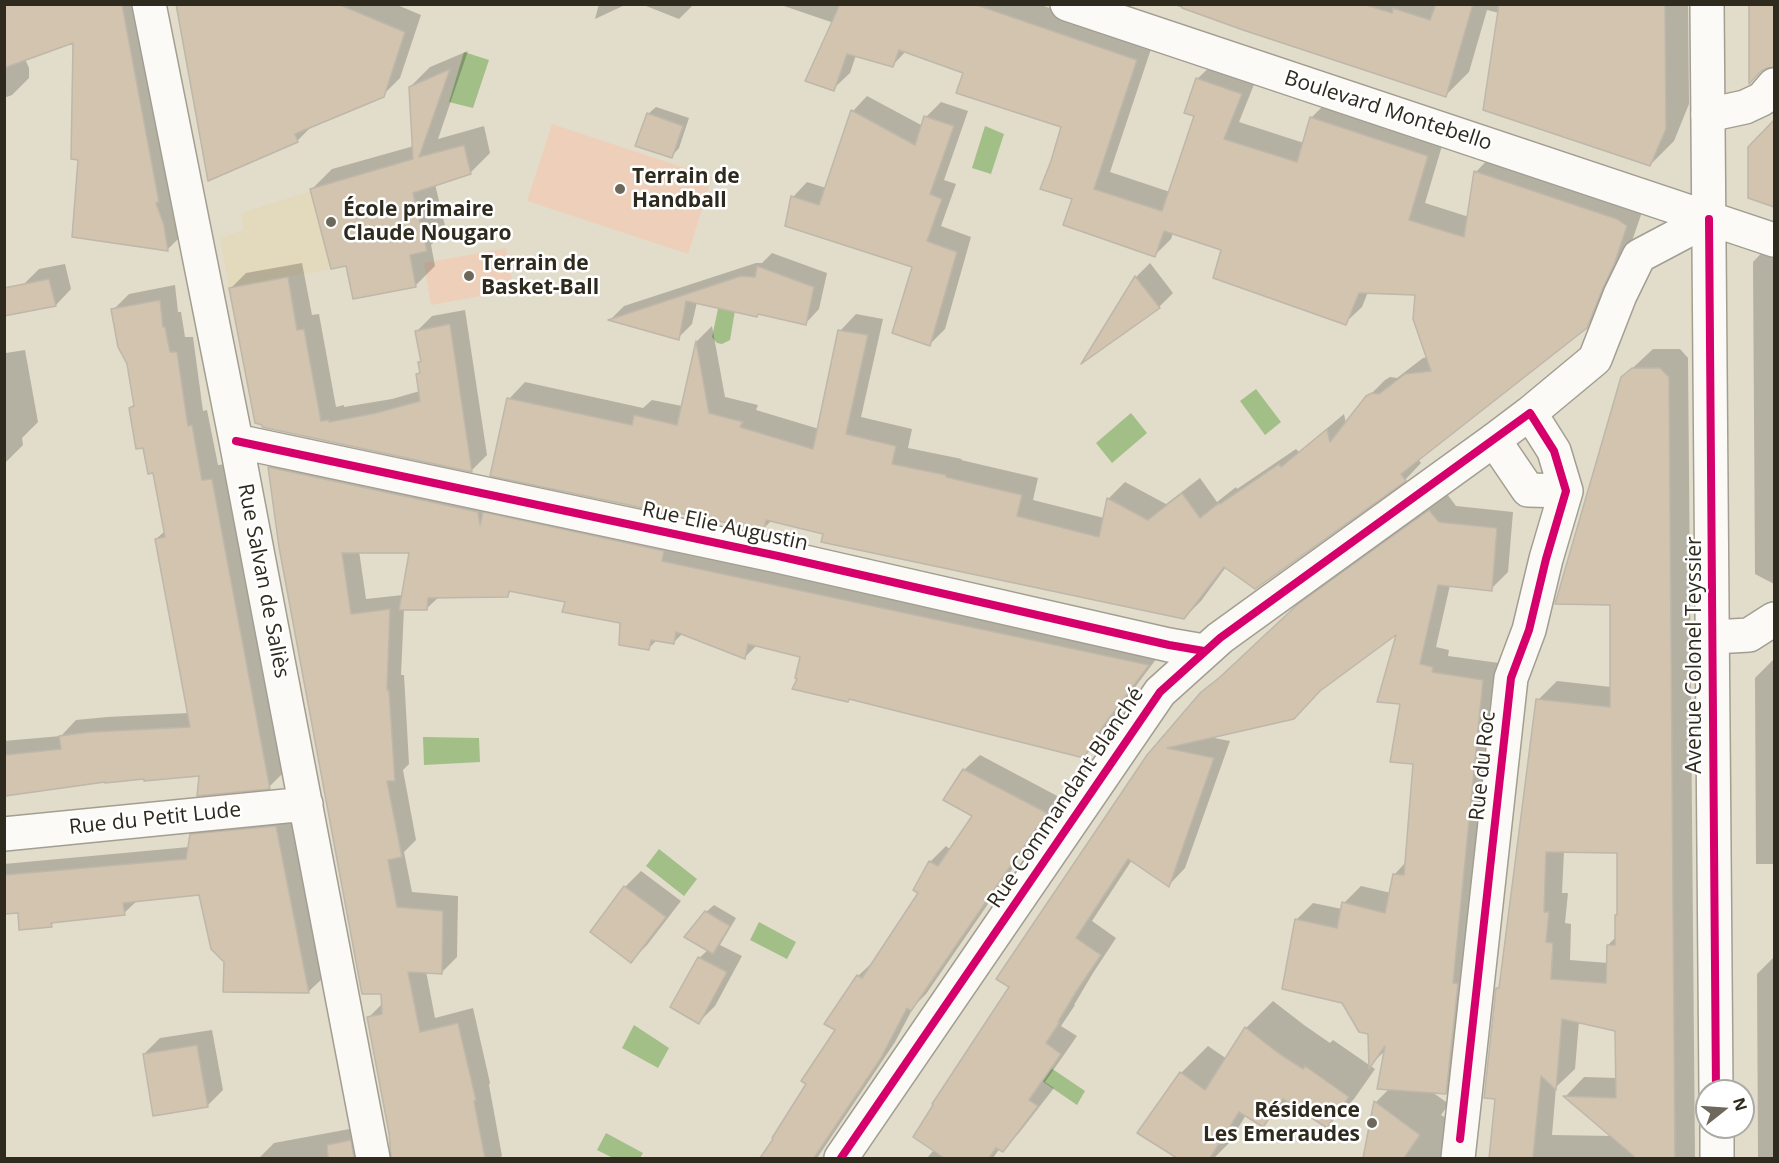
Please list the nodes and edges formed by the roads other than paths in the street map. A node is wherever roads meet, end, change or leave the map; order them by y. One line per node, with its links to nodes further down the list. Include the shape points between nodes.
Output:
1 (149, 4): 10 (street, Rue Salvan de Saliès)
2 (1067, 4): 6 (street, Boulevard Montebello)
3 (1707, 4): 5 (street, Avenue Colonel Teyssier)
4 (1774, 86): 5 (street, via 1762,99 1745,107)
5 (1708, 116): 6 (street, Avenue Colonel Teyssier)
6 (1709, 219): 7 (street, Boulevard Montebello); 8 (street, Rue Commandant Blanché, via 1639,256 1595,359); 13 (street, Avenue Colonel Teyssier)
7 (1774, 240)
8 (1530, 412): 9 (street, Rue Commandant Blanché); 11 (street, via 1554,451)
9 (1494, 440): 11 (street, via 1528,490); 14 (street, Rue Commandant Blanché)
10 (236, 441): 14 (street, Rue Elie Augustin); 15 (street, Rue Salvan de Saliès)
11 (1566, 491): 21 (street, Rue du Roc, via 1529,630 1511,678)
12 (1774, 619): 13 (street, via 1749,635)
13 (1713, 637): 17 (street, Avenue Colonel Teyssier)
14 (1204, 651): 20 (street, Rue Commandant Blanché, via 1160,692)
15 (306, 804): 16 (street, Rue du Petit Lude); 19 (street, Rue Salvan de Saliès)
16 (4, 834)
17 (1716, 1079)
18 (1717, 1139): 22 (street)
19 (373, 1158)
20 (842, 1158)
21 (1458, 1158)
22 (1717, 1158)

